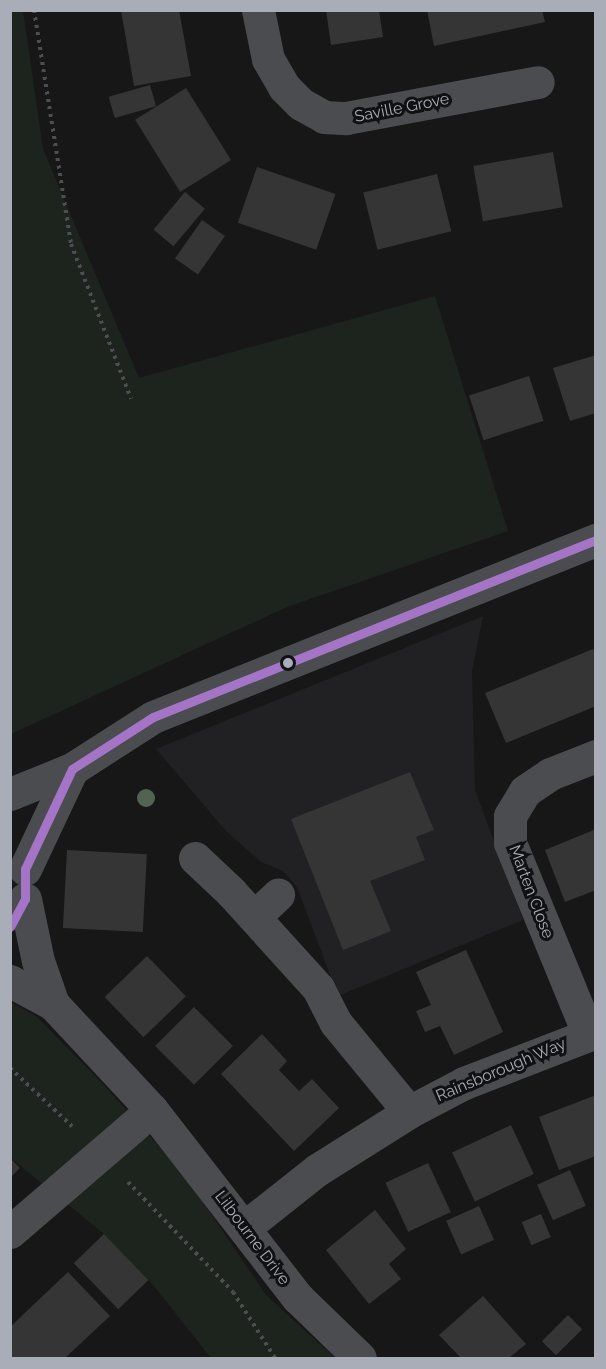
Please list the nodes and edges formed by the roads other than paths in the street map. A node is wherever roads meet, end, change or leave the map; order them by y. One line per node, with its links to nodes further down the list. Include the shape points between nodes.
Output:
1 (258, 10): 2 (street, Saville Grove, via 268,58 284,87 301,104 324,117 346,118)
2 (538, 82)
3 (596, 540): 5 (street, via 153,717)
4 (596, 756): 15 (street, Marten Close, via 550,774 525,791 510,816 510,843)
5 (72, 769): 6 (street); 9 (street)
6 (10, 794)
7 (10, 840): 9 (street, Lilbourne Drive)
8 (195, 858): 11 (street)
9 (25, 884): 12 (street); 14 (street, Lilbourne Drive, via 38,961)
10 (278, 895): 11 (street)
11 (254, 917): 17 (street, via 318,988 336,1023)
12 (10, 928)
13 (10, 981): 14 (street, Lilbourne Drive)
14 (53, 1004): 16 (street, Lilbourne Drive)
15 (592, 1032): 17 (street, Rainsborough Way, via 464,1083)
16 (152, 1110): 18 (street, Lilbourne Drive); 19 (street)
17 (409, 1112): 18 (street, Rainsborough Way, via 317,1170)
18 (245, 1227): 20 (street, Lilbourne Drive, via 298,1298)
19 (10, 1232)
20 (360, 1359)

